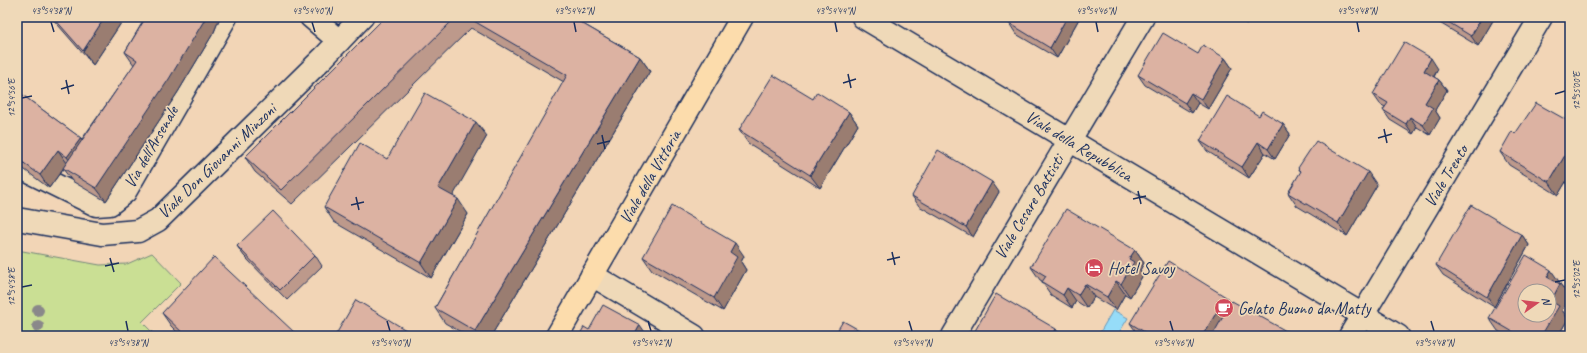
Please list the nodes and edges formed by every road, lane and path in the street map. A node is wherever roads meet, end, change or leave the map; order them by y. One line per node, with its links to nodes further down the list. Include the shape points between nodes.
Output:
1 (226, 17): 10 (street, Via dell'Arsenale, via 125,192 110,204 96,205)
2 (311, 17): 8 (street)
3 (362, 17): 8 (street, Viale Don Giovanni Minzoni)
4 (742, 17): 12 (main road, Viale della Vittoria)
5 (863, 17): 9 (street, Viale della Repubblica)
6 (1143, 17): 9 (street, Viale Cesare Battisti)
7 (1541, 17): 13 (street, Viale Trento)
8 (339, 41): 11 (street, Viale Don Giovanni Minzoni, via 158,220 144,228 138,231 102,234)
9 (1070, 140): 13 (street, Viale della Repubblica); 16 (street, Viale Cesare Battisti)
10 (17, 166)
11 (17, 219)
12 (592, 276): 14 (main road, Viale della Vittoria); 15 (street)
13 (1363, 315): 17 (street, Viale Trento); 18 (street, Viale della Repubblica)
14 (557, 336)
15 (694, 336)
16 (953, 336)
17 (1350, 336)
18 (1398, 336)

